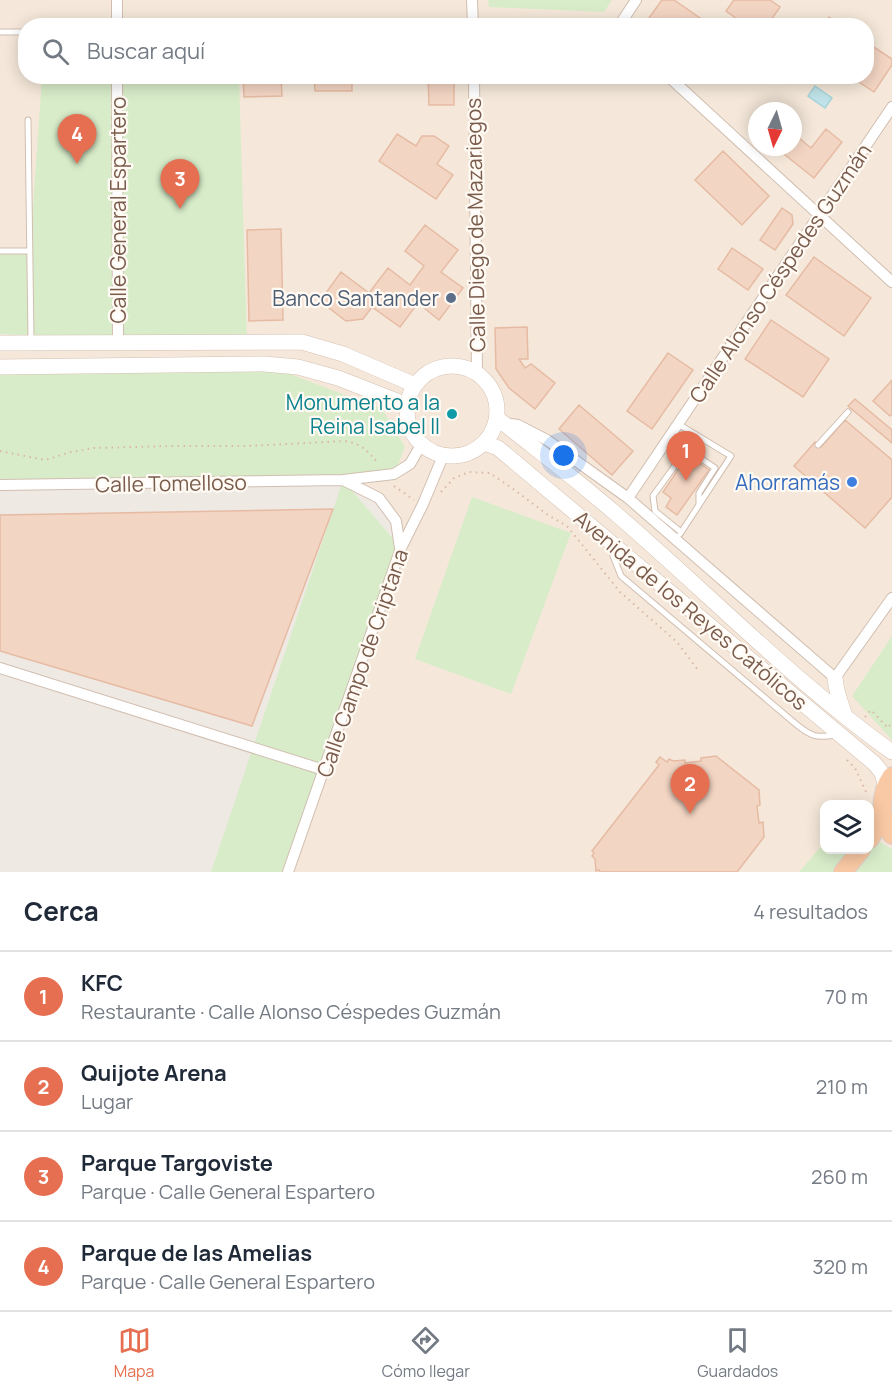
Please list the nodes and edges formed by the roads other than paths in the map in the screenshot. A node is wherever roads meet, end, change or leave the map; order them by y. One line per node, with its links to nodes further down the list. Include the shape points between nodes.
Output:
1 (117, 0): 4 (street)
2 (472, 0): 5 (street)
3 (636, 0): 6 (street)
4 (117, 18)
5 (473, 18)
6 (624, 18)
7 (0, 32): 8 (lane)
8 (18, 32)
9 (117, 84): 20 (street, Calle General Espartero)
10 (474, 84): 22 (street, Calle Diego de Mazariegos)
11 (678, 84): 14 (street)
12 (892, 107): 14 (street, Calle Alonso Céspedes Guzmán)
13 (28, 120): 16 (lane)
14 (819, 214): 17 (street); 27 (street, Calle Alonso Céspedes Guzmán)
15 (0, 251): 16 (lane)
16 (30, 251): 18 (lane)
17 (892, 282)
18 (31, 342): 19 (main road); 20 (main road)
19 (0, 343)
20 (118, 343): 23 (main road, via 302,342 343,354)
21 (0, 367): 24 (main road, via 298,367)
22 (477, 373): 23 (main road, via 457,366 445,367 423,376); 26 (main road, via 490,385)
23 (415, 385): 24 (main road)
24 (407, 405): 29 (main road, via 411,432)
25 (848, 412): 30 (lane)
26 (500, 421): 28 (main road); 34 (street, via 518,425 547,440); 41 (main road, Avenida de los Reyes Católicos, via 614,512)
27 (678, 424): 34 (street, Calle Alonso Céspedes Guzmán); 35 (lane, via 731,456)
28 (485, 443): 31 (main road, via 470,454); 44 (main road, Avenida de los Reyes Católicos, via 498,448 606,538 875,764)
29 (421, 445): 31 (main road); 32 (street, Calle Tomelloso, via 410,464 394,474)
30 (818, 445)
31 (443, 456): 37 (street, Calle Campo de Criptana)
32 (343, 480): 33 (street, Calle Tomelloso); 37 (street, Calle Tomelloso, via 379,498 396,521)
33 (0, 485)
34 (628, 498): 36 (street)
35 (699, 505): 36 (lane); 36 (lane, via 699,493 716,468 690,451 684,453 653,496 655,511)
36 (679, 536): 40 (street)
37 (400, 548): 43 (street, Calle Campo de Criptana)
38 (892, 598): 40 (street)
39 (0, 668): 43 (street)
40 (835, 678): 41 (main road)
41 (845, 716): 42 (main road, Avenida de los Reyes Católicos)
42 (892, 752)
43 (324, 770): 49 (street, Calle Campo de Criptana)
44 (889, 782): 45 (highway, via 882,798)
45 (882, 812): 46 (highway); 47 (highway)
46 (874, 832)
47 (892, 835)
48 (857, 854): 50 (highway)
49 (288, 872)
50 (843, 872)

